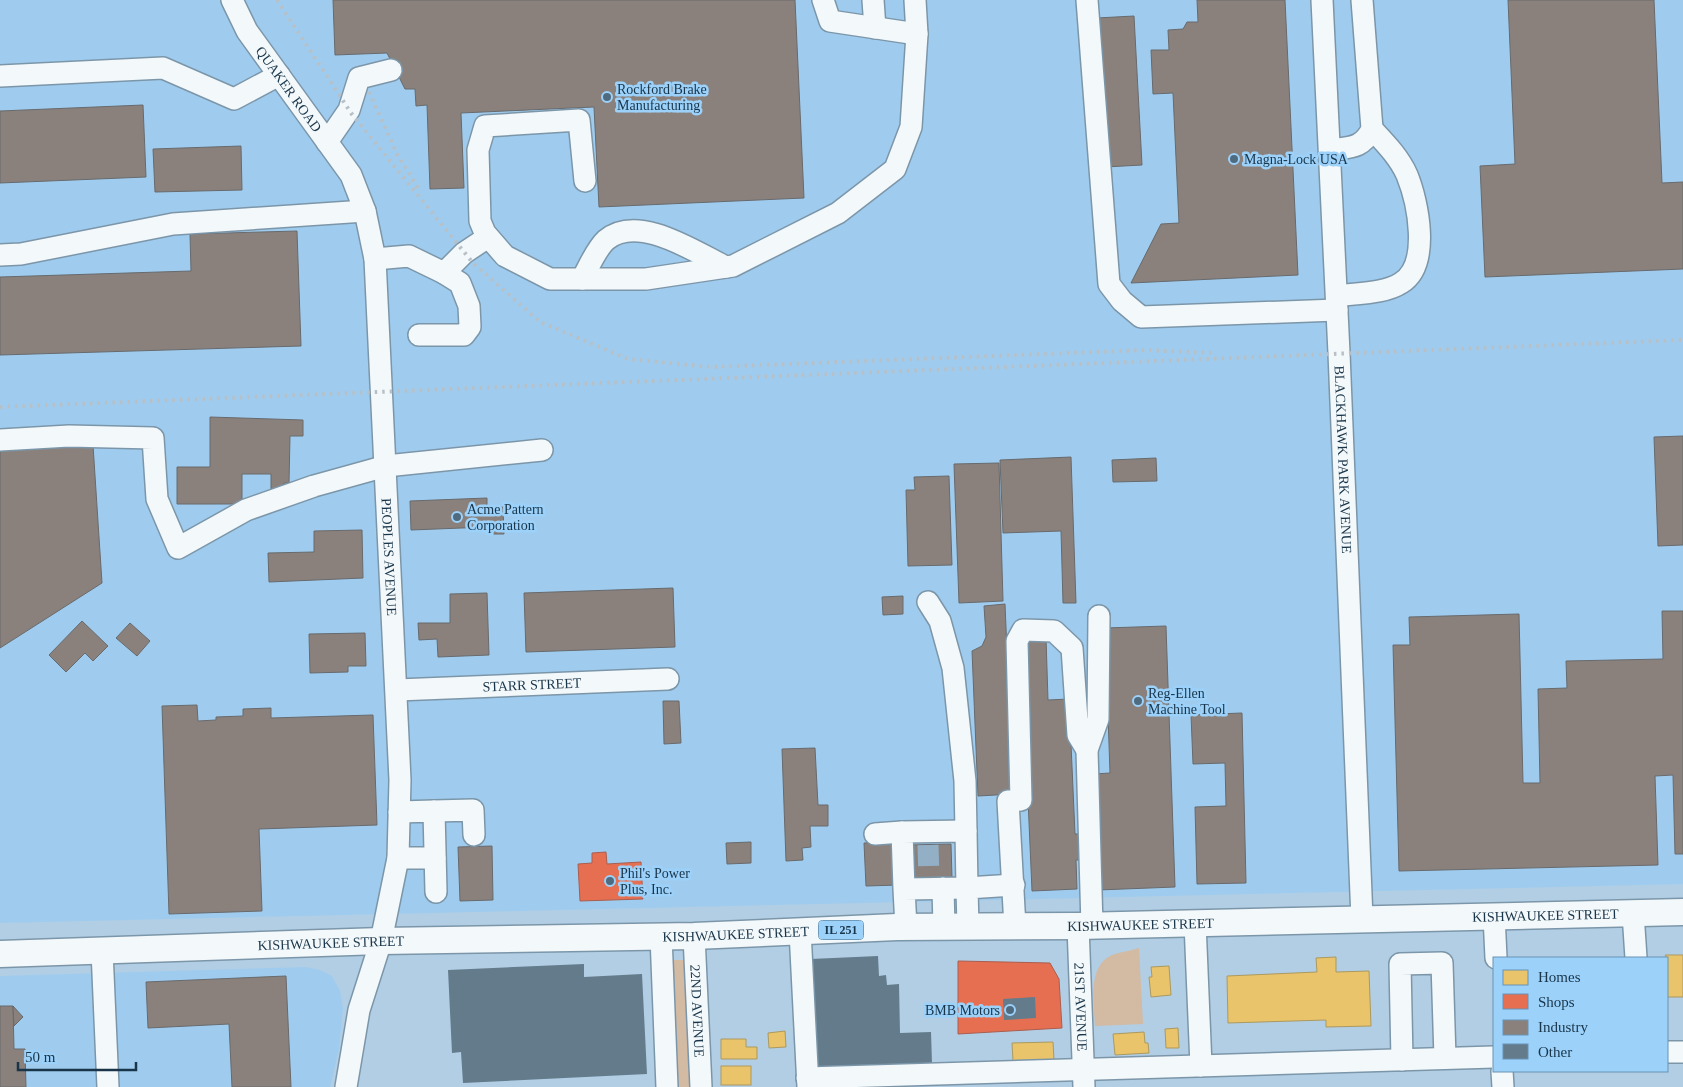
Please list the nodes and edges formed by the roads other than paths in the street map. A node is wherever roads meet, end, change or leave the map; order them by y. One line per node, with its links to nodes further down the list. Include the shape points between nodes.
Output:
1 (232, 0): 11 (street, QUAKER ROAD, via 247,31)
2 (823, 0): 8 (street, via 823,8 830,21)
3 (873, 0): 8 (street)
4 (915, 0): 9 (street)
5 (1087, 0): 25 (street, via 1108,276 1109,284 1122,301 1141,317)
6 (1322, 0): 15 (street, BLACKHAWK PARK AVENUE)
7 (1362, 0): 13 (street)
8 (875, 28): 9 (street)
9 (917, 34): 22 (street, via 911,127 895,169 838,213)
10 (391, 70): 14 (street, via 359,78 354,100)
11 (278, 75): 12 (street, via 234,99 163,68); 14 (street, QUAKER ROAD)
12 (0, 76)
13 (1372, 129): 15 (street, via 1366,141 1353,147); 25 (street, via 1392,151 1406,174 1417,208 1420,246 1414,270 1401,283)
14 (326, 142): 16 (street, QUAKER ROAD)
15 (1330, 150): 25 (street, BLACKHAWK PARK AVENUE)
16 (351, 175): 18 (street, PEOPLES AVENUE)
17 (585, 181): 19 (street, via 579,120 485,126 478,150 480,221)
18 (365, 211): 20 (street, via 172,224 21,254); 21 (street, PEOPLES AVENUE)
19 (488, 237): 23 (street, via 464,253); 24 (street, via 505,256 550,279)
20 (0, 255)
21 (375, 259): 23 (street, via 409,256); 29 (street, PEOPLES AVENUE)
22 (726, 267): 24 (street, via 646,280); 24 (street, via 653,233 631,230 617,233 604,241)
23 (444, 273): 26 (street, via 460,283 469,306 470,327 464,335)
24 (582, 279)
25 (1337, 303): 51 (street, BLACKHAWK PARK AVENUE)
26 (419, 335)
27 (0, 440): 29 (street, via 69,436 153,438 156,499 178,548 246,510 314,486)
28 (542, 450): 29 (street)
29 (386, 466): 33 (street, PEOPLES AVENUE)
30 (928, 602): 37 (street, via 940,620 953,668 965,781)
31 (1099, 616): 34 (street, via 1098,719)
32 (668, 678): 33 (street, STARR STREET)
33 (397, 690): 36 (street, PEOPLES AVENUE)
34 (1088, 750): 44 (street, via 1078,735 1072,648 1054,631 1023,630 1017,641 1021,800 1008,801); 53 (street, 21ST AVENUE)
35 (434, 811): 36 (street); 40 (street, via 473,810); 42 (street)
36 (399, 812): 41 (street, PEOPLES AVENUE)
37 (966, 830): 38 (street, via 928,838); 45 (street)
38 (902, 832): 39 (street); 46 (street)
39 (875, 834)
40 (474, 835)
41 (398, 858): 42 (street); 60 (street, PEOPLES AVENUE)
42 (435, 858): 47 (street)
43 (934, 885): 45 (street); 46 (street); 54 (street)
44 (1014, 885): 45 (street); 55 (street)
45 (968, 888): 54 (street)
46 (904, 889): 56 (street)
47 (436, 892)
48 (1683, 912): 49 (main road, KISHWAUKEE STREET / IL 251)
49 (1633, 913): 50 (main road, KISHWAUKEE STREET / IL 251); 64 (street)
50 (1494, 915): 51 (main road, KISHWAUKEE STREET / IL 251); 63 (street)
51 (1362, 919): 52 (main road, KISHWAUKEE STREET / IL 251)
52 (1194, 923): 53 (main road, KISHWAUKEE STREET / IL 251); 70 (street)
53 (1085, 926): 55 (main road, KISHWAUKEE STREET / IL 251); 72 (street, 21ST AVENUE)
54 (956, 927): 55 (main road, KISHWAUKEE STREET / IL 251); 56 (main road, KISHWAUKEE STREET / IL 251)
55 (1015, 927)
56 (906, 928): 57 (main road, KISHWAUKEE STREET / IL 251)
57 (800, 931): 59 (main road, KISHWAUKEE STREET / IL 251); 73 (street)
58 (661, 936): 59 (main road, KISHWAUKEE STREET / IL 251); 60 (main road, KISHWAUKEE STREET / IL 251); 76 (street)
59 (694, 936): 77 (street, 22ND AVENUE)
60 (381, 941): 61 (main road, KISHWAUKEE STREET / IL 251); 75 (street, PEOPLES AVENUE, via 359,1010)
61 (102, 950): 62 (main road, KISHWAUKEE STREET / IL 251); 74 (street)
62 (0, 954)
63 (1496, 957)
64 (1636, 957)
65 (1668, 1052): 66 (street)
66 (1683, 1052)
67 (1493, 1057): 68 (street)
68 (1445, 1058): 69 (street); 69 (street, via 1442,963 1400,964)
69 (1402, 1060): 70 (street)
70 (1201, 1066): 72 (street)
71 (1502, 1072): 78 (street)
72 (1083, 1078): 73 (street)
73 (808, 1082)
74 (108, 1087)
75 (346, 1087)
76 (667, 1087)
77 (701, 1087)
78 (1503, 1087)

